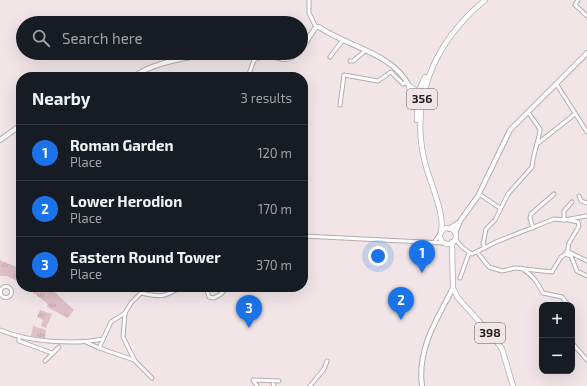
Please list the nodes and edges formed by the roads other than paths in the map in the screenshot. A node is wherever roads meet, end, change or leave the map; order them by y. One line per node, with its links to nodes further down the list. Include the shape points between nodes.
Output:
1 (309, 0): 5 (street, via 309,13)
2 (485, 0): 8 (main road, 356, via 465,18)
3 (578, 0): 4 (street, via 575,5)
4 (587, 16)
5 (316, 27): 6 (street); 7 (street)
6 (308, 39)
7 (342, 41): 9 (street); 11 (street)
8 (445, 44): 17 (main road, via 434,57 420,88 416,90); 20 (main road, 356, via 431,70)
9 (365, 51): 14 (street); 17 (street, via 377,55 395,67)
10 (587, 53): 18 (street)
11 (330, 57)
12 (180, 60): 15 (street, via 158,65)
13 (254, 60): 16 (street)
14 (350, 61)
15 (143, 72)
16 (250, 72)
17 (408, 84): 19 (main road); 20 (main road, via 412,94); 21 (street, via 403,84 391,72 378,81 344,75)
18 (557, 85): 22 (street); 23 (street)
19 (411, 97): 20 (main road); 27 (main road, via 417,110 418,136)
20 (421, 100): 27 (main road, 356)
21 (340, 105)
22 (528, 112): 28 (street, via 540,128); 29 (street, via 505,138)
23 (575, 114): 25 (street); 28 (street)
24 (16, 129): 26 (street)
25 (587, 132)
26 (0, 140)
27 (421, 141): 35 (main road, 356)
28 (537, 144): 34 (street, via 532,156 532,167 514,186)
29 (479, 194): 34 (street); 38 (street)
30 (554, 194): 39 (street, via 531,214)
31 (579, 196): 33 (street, via 581,201)
32 (572, 202): 37 (street, via 564,211)
33 (587, 203)
34 (500, 208): 46 (street, via 495,220 486,229 483,244)
35 (440, 215): 40 (main road, 356); 41 (main road, 356)
36 (587, 216): 37 (street)
37 (566, 220): 39 (street, via 554,219); 48 (street, via 579,224)
38 (460, 221): 40 (street); 42 (street)
39 (533, 228): 46 (street)
40 (449, 229): 41 (main road); 42 (main road)
41 (441, 233): 44 (street); 45 (main road)
42 (455, 233): 45 (main road)
43 (308, 236): 44 (street)
44 (435, 241): 45 (street)
45 (449, 242): 49 (street); 54 (main road)
46 (485, 248): 47 (street)
47 (477, 252): 49 (street); 51 (street, via 492,268 504,271)
48 (566, 252): 50 (street); 51 (street, via 552,272); 52 (street, via 571,256 577,271)
49 (469, 253): 53 (street)
50 (587, 261)
51 (519, 268): 58 (street, via 536,279 543,293 559,296)
52 (587, 276)
53 (460, 278)
54 (453, 288): 76 (street, via 426,343 421,366); 77 (main road, 398, via 458,298 502,349)
55 (172, 292): 59 (street, via 159,297 141,293)
56 (208, 292): 57 (street, via 210,297 214,298)
57 (223, 292)
58 (566, 302)
59 (126, 313): 62 (street, via 111,322); 68 (street, via 124,337)
60 (0, 330): 61 (street)
61 (19, 336): 63 (street); 67 (street, via 19,340)
62 (103, 339): 63 (street); 66 (street)
63 (86, 342): 66 (street)
64 (575, 346): 69 (street)
65 (58, 347): 67 (street)
66 (99, 348): 68 (street)
67 (52, 353): 70 (street)
68 (134, 360): 72 (street)
69 (587, 360)
70 (45, 361)
71 (327, 361): 75 (street, via 321,374)
72 (152, 378)
73 (279, 381): 74 (street, via 254,380)
74 (256, 386)
75 (310, 386)
76 (422, 386)
77 (513, 386)

